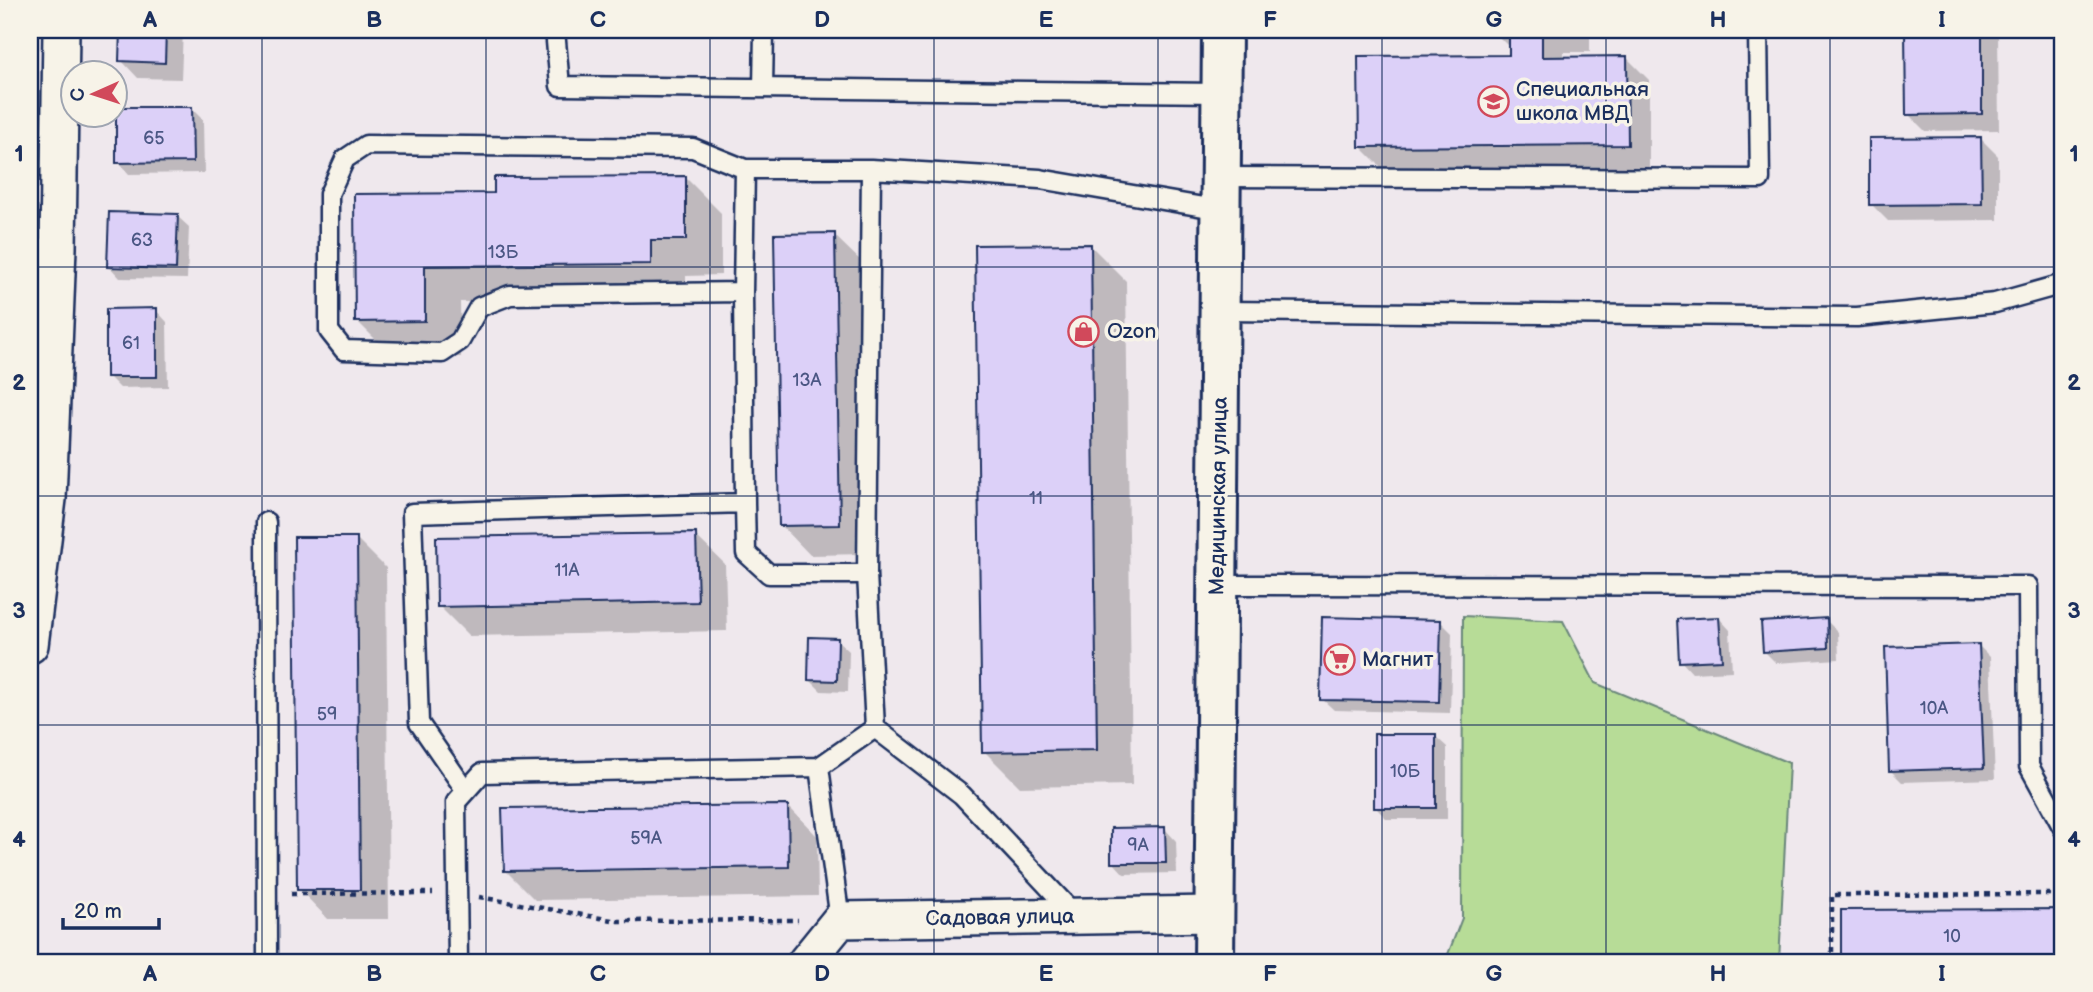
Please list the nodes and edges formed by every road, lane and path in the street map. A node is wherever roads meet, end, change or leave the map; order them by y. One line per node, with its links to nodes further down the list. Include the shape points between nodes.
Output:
1 (61, 30): 13 (street)
2 (555, 30): 6 (lane, via 560,86)
3 (764, 30): 6 (lane)
4 (1222, 30): 7 (main road, Медицинская улица)
5 (1758, 30): 10 (lane, via 1760,179)
6 (763, 88): 7 (lane)
7 (1222, 93): 10 (main road, Медицинская улица)
8 (745, 169): 9 (lane); 12 (lane); 12 (lane, via 693,148 366,145 345,159 329,194 329,331 344,350 442,353 460,341 479,307 510,295)
9 (871, 169): 10 (lane); 17 (lane)
10 (1221, 193): 14 (main road, Медицинская улица)
11 (2063, 284): 14 (lane, via 1995,303 1857,317)
12 (743, 292): 15 (lane)
13 (43, 298): 19 (street, via 48,499)
14 (1219, 311): 18 (main road, Медицинская улица)
15 (745, 503): 17 (lane, via 746,553 769,574); 22 (lane, via 412,513 419,723)
16 (266, 522): 25 (lane)
17 (867, 574): 20 (lane)
18 (1217, 585): 23 (lane, via 2028,586 2029,766); 27 (main road, Медицинская улица)
19 (30, 645)
20 (875, 728): 21 (lane); 28 (lane, via 962,795)
21 (820, 767): 22 (lane, via 482,773); 29 (lane)
22 (466, 791): 24 (lane, via 456,802)
23 (2063, 828)
24 (457, 893): 25 (path); 29 (path, via 618,922); 31 (lane)
25 (267, 894): 30 (lane)
26 (2063, 894): 34 (path, via 1832,895)
27 (1213, 914): 28 (street, Садовая улица); 33 (main road, Медицинская улица)
28 (1076, 916): 29 (street, Садовая улица)
29 (840, 920): 32 (street)
30 (267, 962)
31 (458, 962)
32 (806, 962)
33 (1214, 962)
34 (1832, 962)

